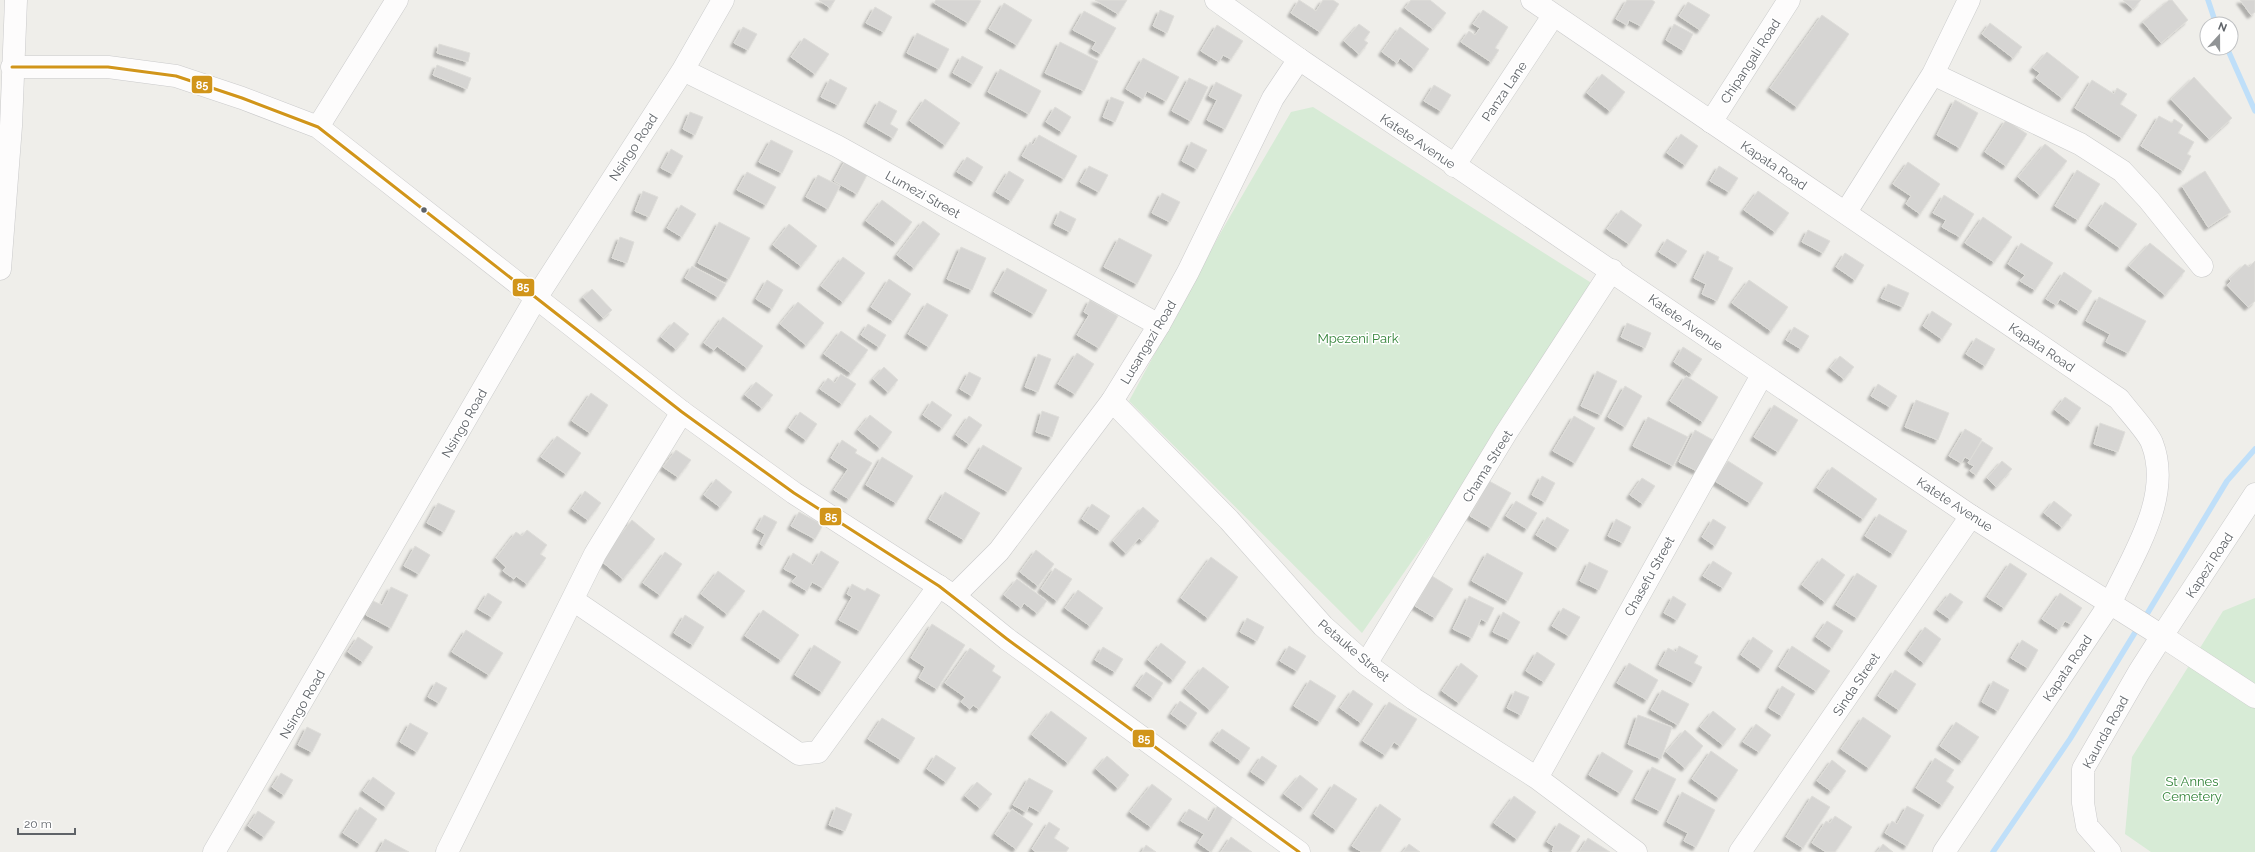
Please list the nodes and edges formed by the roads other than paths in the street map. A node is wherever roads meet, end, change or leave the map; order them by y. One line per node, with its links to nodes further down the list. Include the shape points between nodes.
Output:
1 (16, 0): 10 (street)
2 (397, 0): 14 (street)
3 (723, 0): 11 (street, Nsingo Road)
4 (1216, 0): 9 (street, Katete Avenue)
5 (1532, 0): 8 (street, Kapata Road)
6 (1789, 0): 13 (street, Chipangali Road)
7 (1969, 0): 12 (street)
8 (1554, 16): 13 (street, Kapata Road); 15 (street, Panza Lane)
9 (1299, 59): 15 (street, Katete Avenue); 22 (street, Lusangazi Road, via 1274,98)
10 (12, 67): 14 (street, via 108,67 176,76); 16 (street, via 11,126)
11 (683, 70): 21 (street, Nsingo Road); 22 (street, Lumezi Street, via 837,146)
12 (1933, 74): 17 (street); 18 (street, via 2080,144 2122,171)
13 (1711, 122): 17 (street, Kapata Road)
14 (318, 127): 21 (street)
15 (1454, 166): 20 (street, Katete Avenue)
16 (2, 194): 19 (street)
17 (1846, 212): 31 (street, Kapata Road, via 2119,400 2152,443 2157,469 2156,495 2149,519)
18 (2202, 266)
19 (0, 268)
20 (1612, 270): 23 (street, Katete Avenue); 33 (street, Chama Street, via 1506,433)
21 (536, 298): 25 (street); 36 (street, Nsingo Road)
22 (1159, 325): 24 (street, Lusangazi Road)
23 (1762, 374): 27 (street, Katete Avenue); 35 (street, Chasefu Street)
24 (1112, 401): 29 (street, Lusangazi Road, via 999,551); 33 (street, Petauke Street, via 1229,520 1323,626)
25 (682, 412): 29 (street, via 794,493); 30 (street, via 595,554)
26 (2255, 494): 28 (street, Kapezi Road)
27 (1971, 516): 31 (street, Katete Avenue); 40 (street, Sinda Street)
28 (2246, 518): 32 (street, Kapezi Road)
29 (947, 591): 30 (street, Lusangazi Road, via 818,752 808,754 799,754); 38 (street, via 1014,644)
30 (573, 600): 37 (street)
31 (2111, 602): 32 (street, Katete Avenue); 41 (street, Kapata Road)
32 (2148, 627): 34 (street, Katete Avenue); 42 (street, Kaunda Road, via 2139,672 2083,769 2083,803 2087,826)
33 (1366, 664): 35 (street, Petauke Street, via 1414,699)
34 (2255, 697)
35 (1537, 778): 39 (street, Petauke Street)
36 (214, 852)
37 (447, 852)
38 (1298, 852)
39 (1636, 852)
40 (1740, 852)
41 (1944, 852)
42 (2110, 852)

